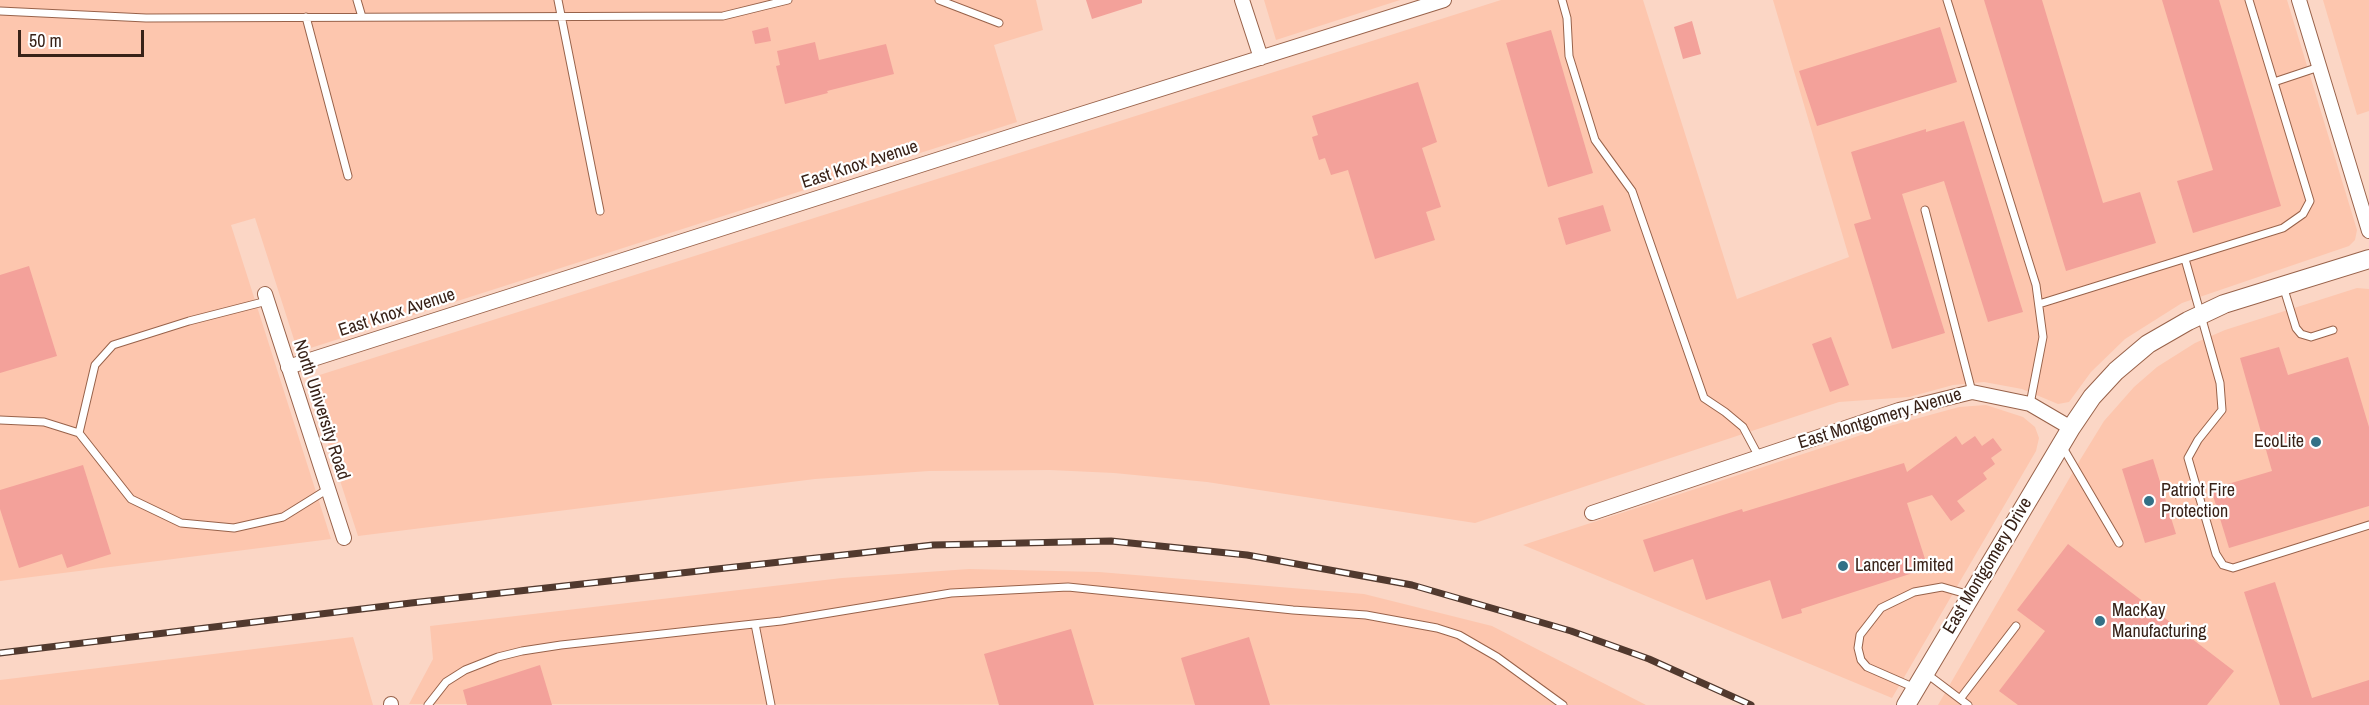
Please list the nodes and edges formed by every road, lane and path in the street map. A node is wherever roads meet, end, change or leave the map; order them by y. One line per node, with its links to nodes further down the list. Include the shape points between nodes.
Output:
1 (357, 0): 13 (lane)
2 (558, 0): 14 (lane)
3 (788, 0): 14 (lane, via 723,16)
4 (939, 0): 15 (lane)
5 (1242, 0): 16 (street)
6 (1444, 0): 16 (street, East Knox Avenue)
7 (1562, 0): 37 (lane, via 1569,56 1595,140 1632,191 1704,399 1743,427)
8 (1947, 0): 27 (lane)
9 (2249, 0): 18 (lane)
10 (2299, 0): 17 (street)
11 (0, 11): 12 (lane, via 146,18)
12 (306, 17): 13 (lane); 19 (lane)
13 (362, 17): 14 (lane)
14 (562, 17): 21 (lane)
15 (999, 23)
16 (1261, 58): 30 (street, East Knox Avenue)
17 (2319, 67): 18 (lane); 22 (street)
18 (2274, 81): 23 (lane, via 2310,201 2303,214 2283,228)
19 (348, 176)
20 (1925, 210): 31 (lane)
21 (600, 212)
22 (2369, 231)
23 (2185, 259): 27 (lane); 28 (lane)
24 (2369, 259): 25 (main road)
25 (2283, 286): 28 (main road); 29 (lane, via 2301,334 2311,338)
26 (266, 297): 30 (street, North University Road); 35 (lane, via 113,345 95,365)
27 (2039, 304): 32 (lane, via 2043,338)
28 (2202, 315): 34 (main road, via 2148,344 2116,371); 40 (lane, via 2220,383 2222,410 2188,458 2216,554 2223,565 2233,568)
29 (2333, 330)
30 (288, 367): 38 (street, North University Road)
31 (1972, 392): 32 (street, East Montgomery Avenue); 37 (street, East Montgomery Avenue, via 1899,410)
32 (2030, 404): 34 (street, East Montgomery Avenue)
33 (0, 420): 35 (lane, via 44,422)
34 (2071, 428): 36 (main road, East Montgomery Drive)
35 (79, 433): 38 (lane, via 131,499 181,524 234,528 283,517)
36 (2061, 444): 42 (lane); 43 (main road, East Montgomery Drive)
37 (1759, 457): 39 (street, East Montgomery Avenue)
38 (328, 489): 41 (street, North University Road)
39 (1592, 513)
40 (2369, 525)
41 (344, 538)
42 (2119, 543)
43 (1970, 595): 46 (main road, East Montgomery Drive); 47 (lane, via 1942,586 1914,592 1881,608 1860,634 1858,648 1867,667)
44 (755, 624): 49 (lane, via 561,645 498,657 446,682); 50 (lane); 51 (lane, via 951,593 1068,587 1366,615 1459,635)
45 (2016, 626): 48 (lane)
46 (1925, 673): 47 (main road, East Montgomery Drive); 48 (lane)
47 (1916, 689): 52 (main road, East Montgomery Drive)
48 (1960, 699): 53 (lane)
49 (428, 705)
50 (771, 705)
51 (1563, 705)
52 (1906, 705)
53 (1968, 705)

